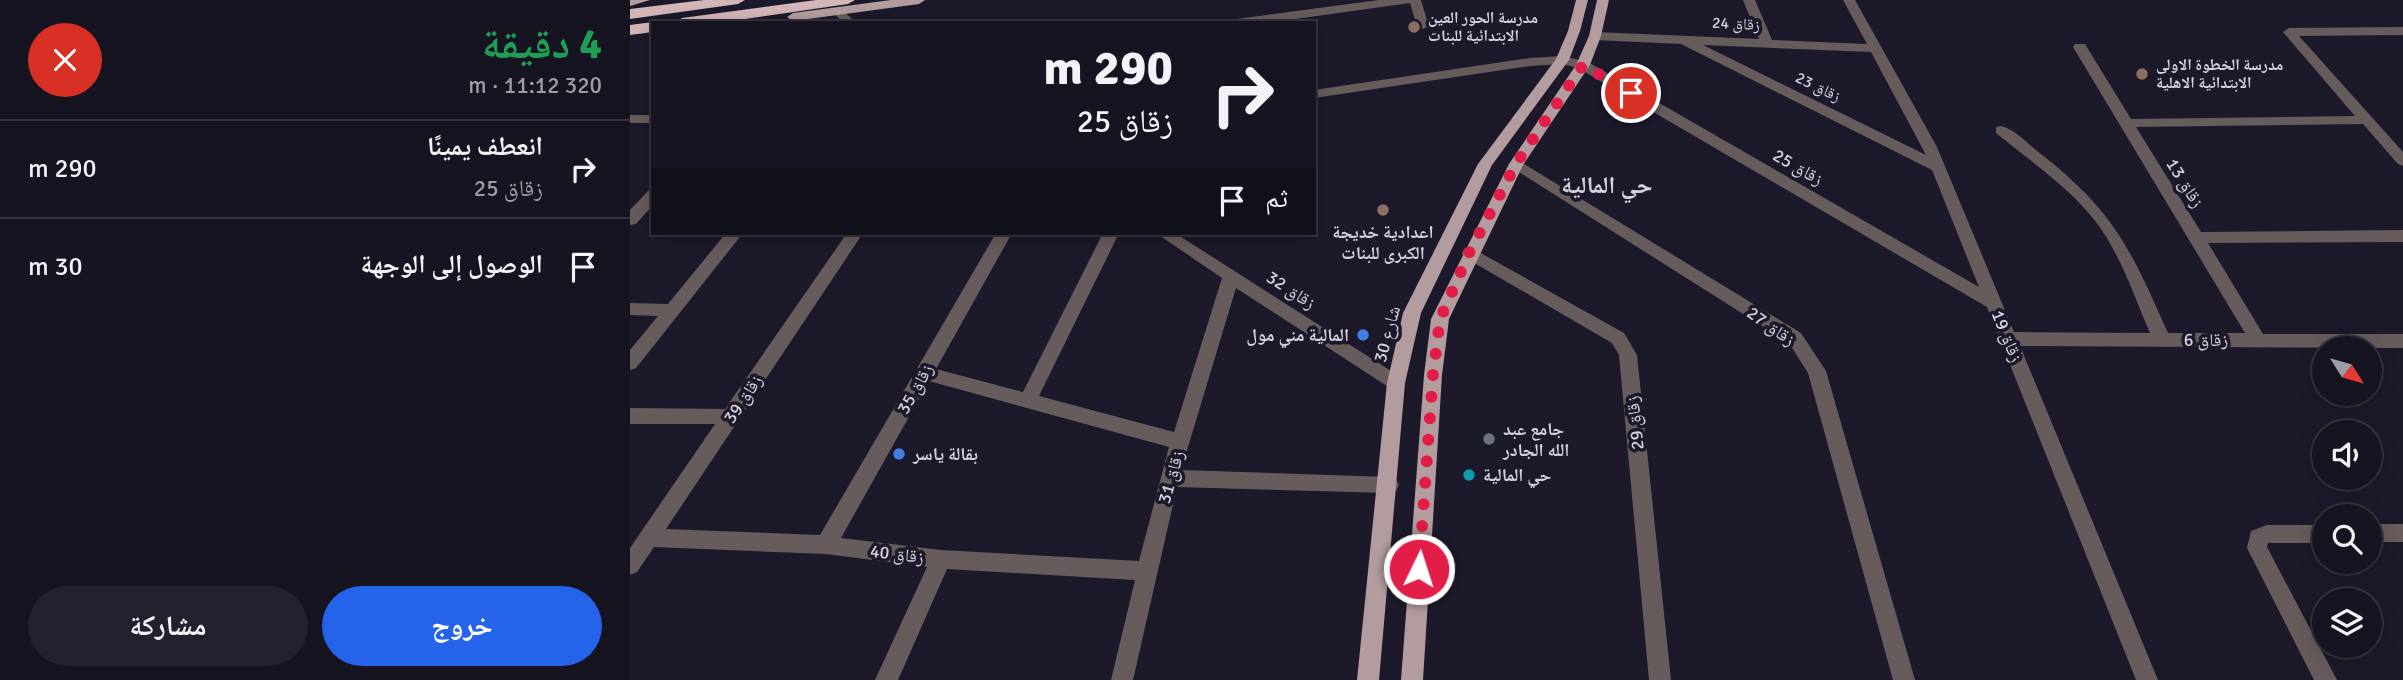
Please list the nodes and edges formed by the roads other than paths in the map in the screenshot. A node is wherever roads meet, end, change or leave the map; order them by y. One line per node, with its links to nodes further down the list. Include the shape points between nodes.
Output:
1 (644, 0): 10 (main road)
2 (738, 0): 12 (highway)
3 (919, 0): 11 (main road)
4 (1408, 0): 15 (street)
5 (1415, 0): 17 (street)
6 (1582, 0): 25 (main road, شارع 30)
7 (1603, 0): 20 (main road)
8 (1749, 0): 22 (street)
9 (1849, 0): 24 (street, زقاق 19)
10 (630, 2)
11 (843, 5): 13 (highway); 14 (street)
12 (630, 15)
13 (704, 21)
14 (850, 21)
15 (1252, 21)
16 (651, 27): 18 (highway)
17 (1423, 27)
18 (630, 30)
19 (2403, 31): 30 (street, via 2289,32)
20 (1595, 36): 21 (street, زقاق 24); 26 (main road)
21 (1682, 39): 22 (street, زقاق 24); 35 (street, زقاق 23)
22 (1767, 44): 24 (street, زقاق 24)
23 (2080, 47): 31 (street, زقاق 13)
24 (1874, 48): 35 (street, زقاق 19)
25 (1562, 60): 26 (street, زقاق 25); 27 (street, زقاق 25); 56 (main road, شارع 30, via 1485,164 1412,313)
26 (1583, 65): 34 (main road); 47 (street, زقاق 25)
27 (1316, 93)
28 (630, 119): 29 (street)
29 (651, 119)
30 (2367, 120): 31 (street); 33 (street)
31 (2125, 123): 44 (street, زقاق 13)
32 (2001, 130): 51 (street, via 2103,220)
33 (2403, 161)
34 (1516, 164): 45 (main road); 76 (street, زقاق 27, via 1795,338 1817,371)
35 (1938, 167): 47 (street, زقاق 19)
36 (651, 197): 37 (street)
37 (630, 220)
38 (733, 235): 49 (street)
39 (854, 235): 59 (street, زقاق 39)
40 (1003, 235): 55 (street, زقاق 35)
41 (1110, 235): 57 (street)
42 (1167, 235): 46 (street, زقاق 32)
43 (2403, 236): 44 (street)
44 (2196, 237): 52 (street, زقاق 13)
45 (1469, 253): 74 (main road, via 1440,319); 75 (street, زقاق 29, via 1618,338 1628,355)
46 (1231, 276): 56 (street, زقاق 32); 60 (street, زقاق 31)
47 (1993, 303): 50 (street, زقاق 19)
48 (630, 309): 49 (street)
49 (673, 310): 54 (street)
50 (2008, 339): 51 (street, زقاق 6); 77 (street, زقاق 19)
51 (2162, 340): 52 (street, زقاق 6)
52 (2258, 340): 53 (street, زقاق 6)
53 (2403, 341)
54 (630, 363)
55 (924, 373): 57 (street); 67 (street, زقاق 35)
56 (1396, 383): 62 (main road, شارع 30)
57 (1028, 400): 60 (street)
58 (630, 416): 59 (street)
59 (731, 417): 66 (street, زقاق 39)
60 (1181, 442): 61 (street, زقاق 31)
61 (1169, 478): 62 (street); 70 (street, زقاق 31)
62 (1389, 485): 73 (main road, شارع 30)
63 (2382, 533): 64 (street)
64 (2403, 533)
65 (2312, 534): 78 (street, via 2267,534 2258,538 2257,548)
66 (649, 538): 67 (street, زقاق 40); 69 (street, زقاق 39)
67 (826, 545): 68 (street, زقاق 40)
68 (941, 559): 70 (street, زقاق 40); 71 (street)
69 (630, 565)
70 (1146, 571): 72 (street, زقاق 31)
71 (886, 680)
72 (1122, 680)
73 (1368, 680)
74 (1412, 680)
75 (1660, 680)
76 (1904, 680)
77 (2147, 680)
78 (2326, 680)

